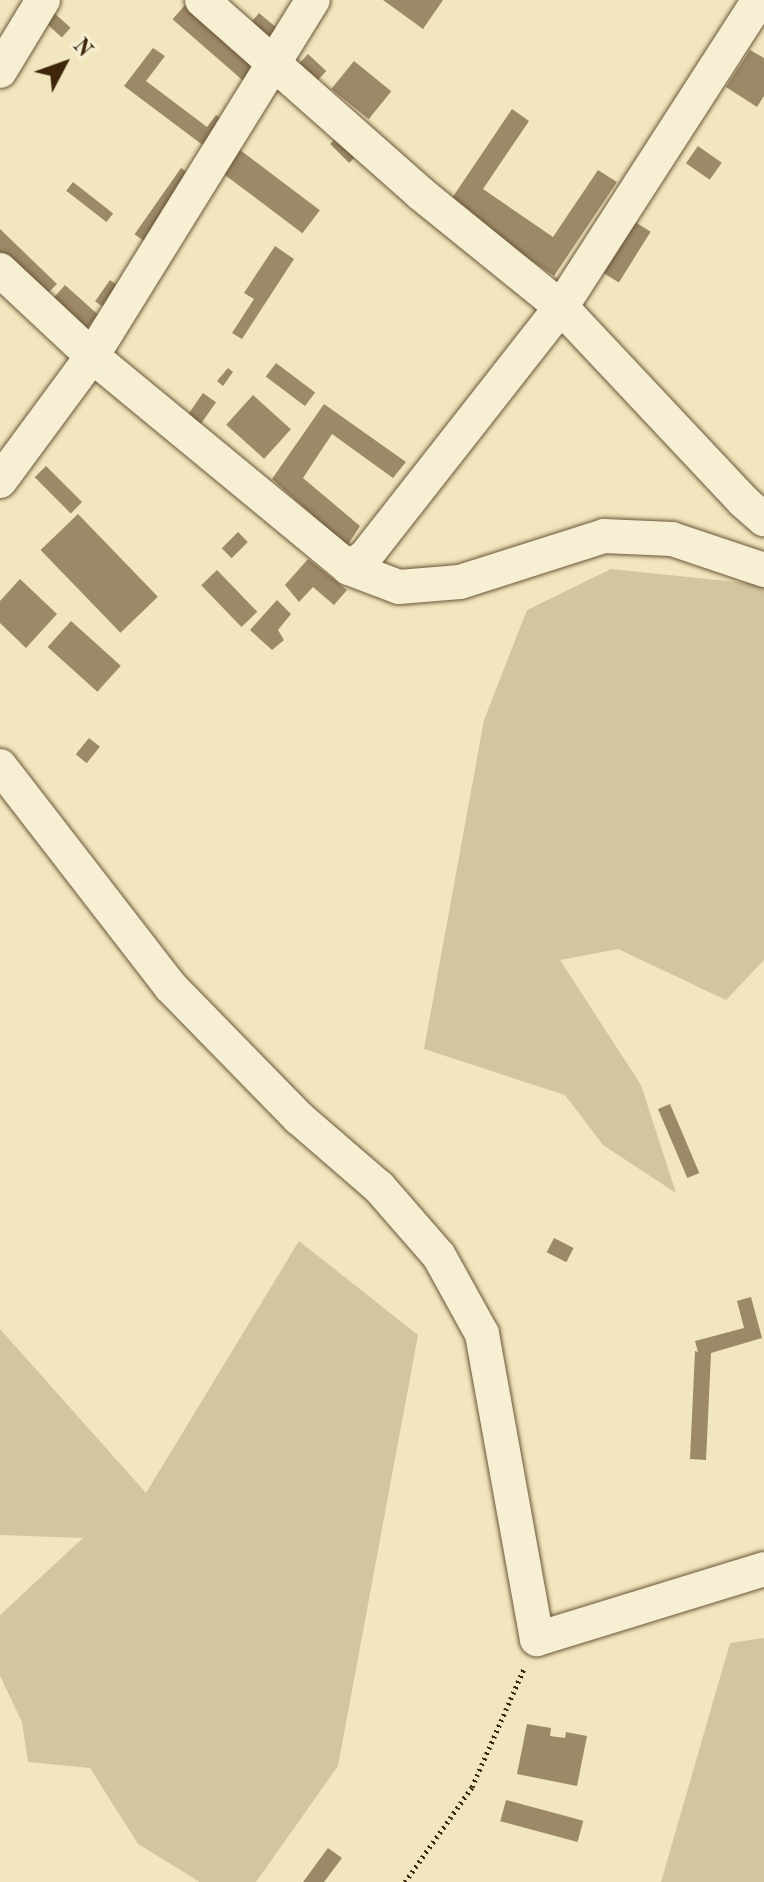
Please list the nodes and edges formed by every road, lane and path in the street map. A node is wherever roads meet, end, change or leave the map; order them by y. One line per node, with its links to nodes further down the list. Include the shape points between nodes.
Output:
1 (43, 0): 6 (street)
2 (202, 0): 5 (street)
3 (313, 0): 5 (street)
4 (759, 0): 8 (street)
5 (275, 62): 8 (street, via 420,193); 9 (street)
6 (0, 71)
7 (0, 270): 9 (street)
8 (561, 307): 11 (street); 12 (street, via 366,556)
9 (92, 356): 10 (street); 12 (street)
10 (0, 481)
11 (764, 519)
12 (349, 568): 13 (street, via 399,587 460,582 604,536 672,539)
13 (764, 570)
14 (0, 766): 16 (street, via 171,987 299,1118 379,1187 439,1256 482,1334)
15 (764, 1569): 16 (street)
16 (537, 1639): 17 (path, via 472,1787)
17 (405, 1882)

